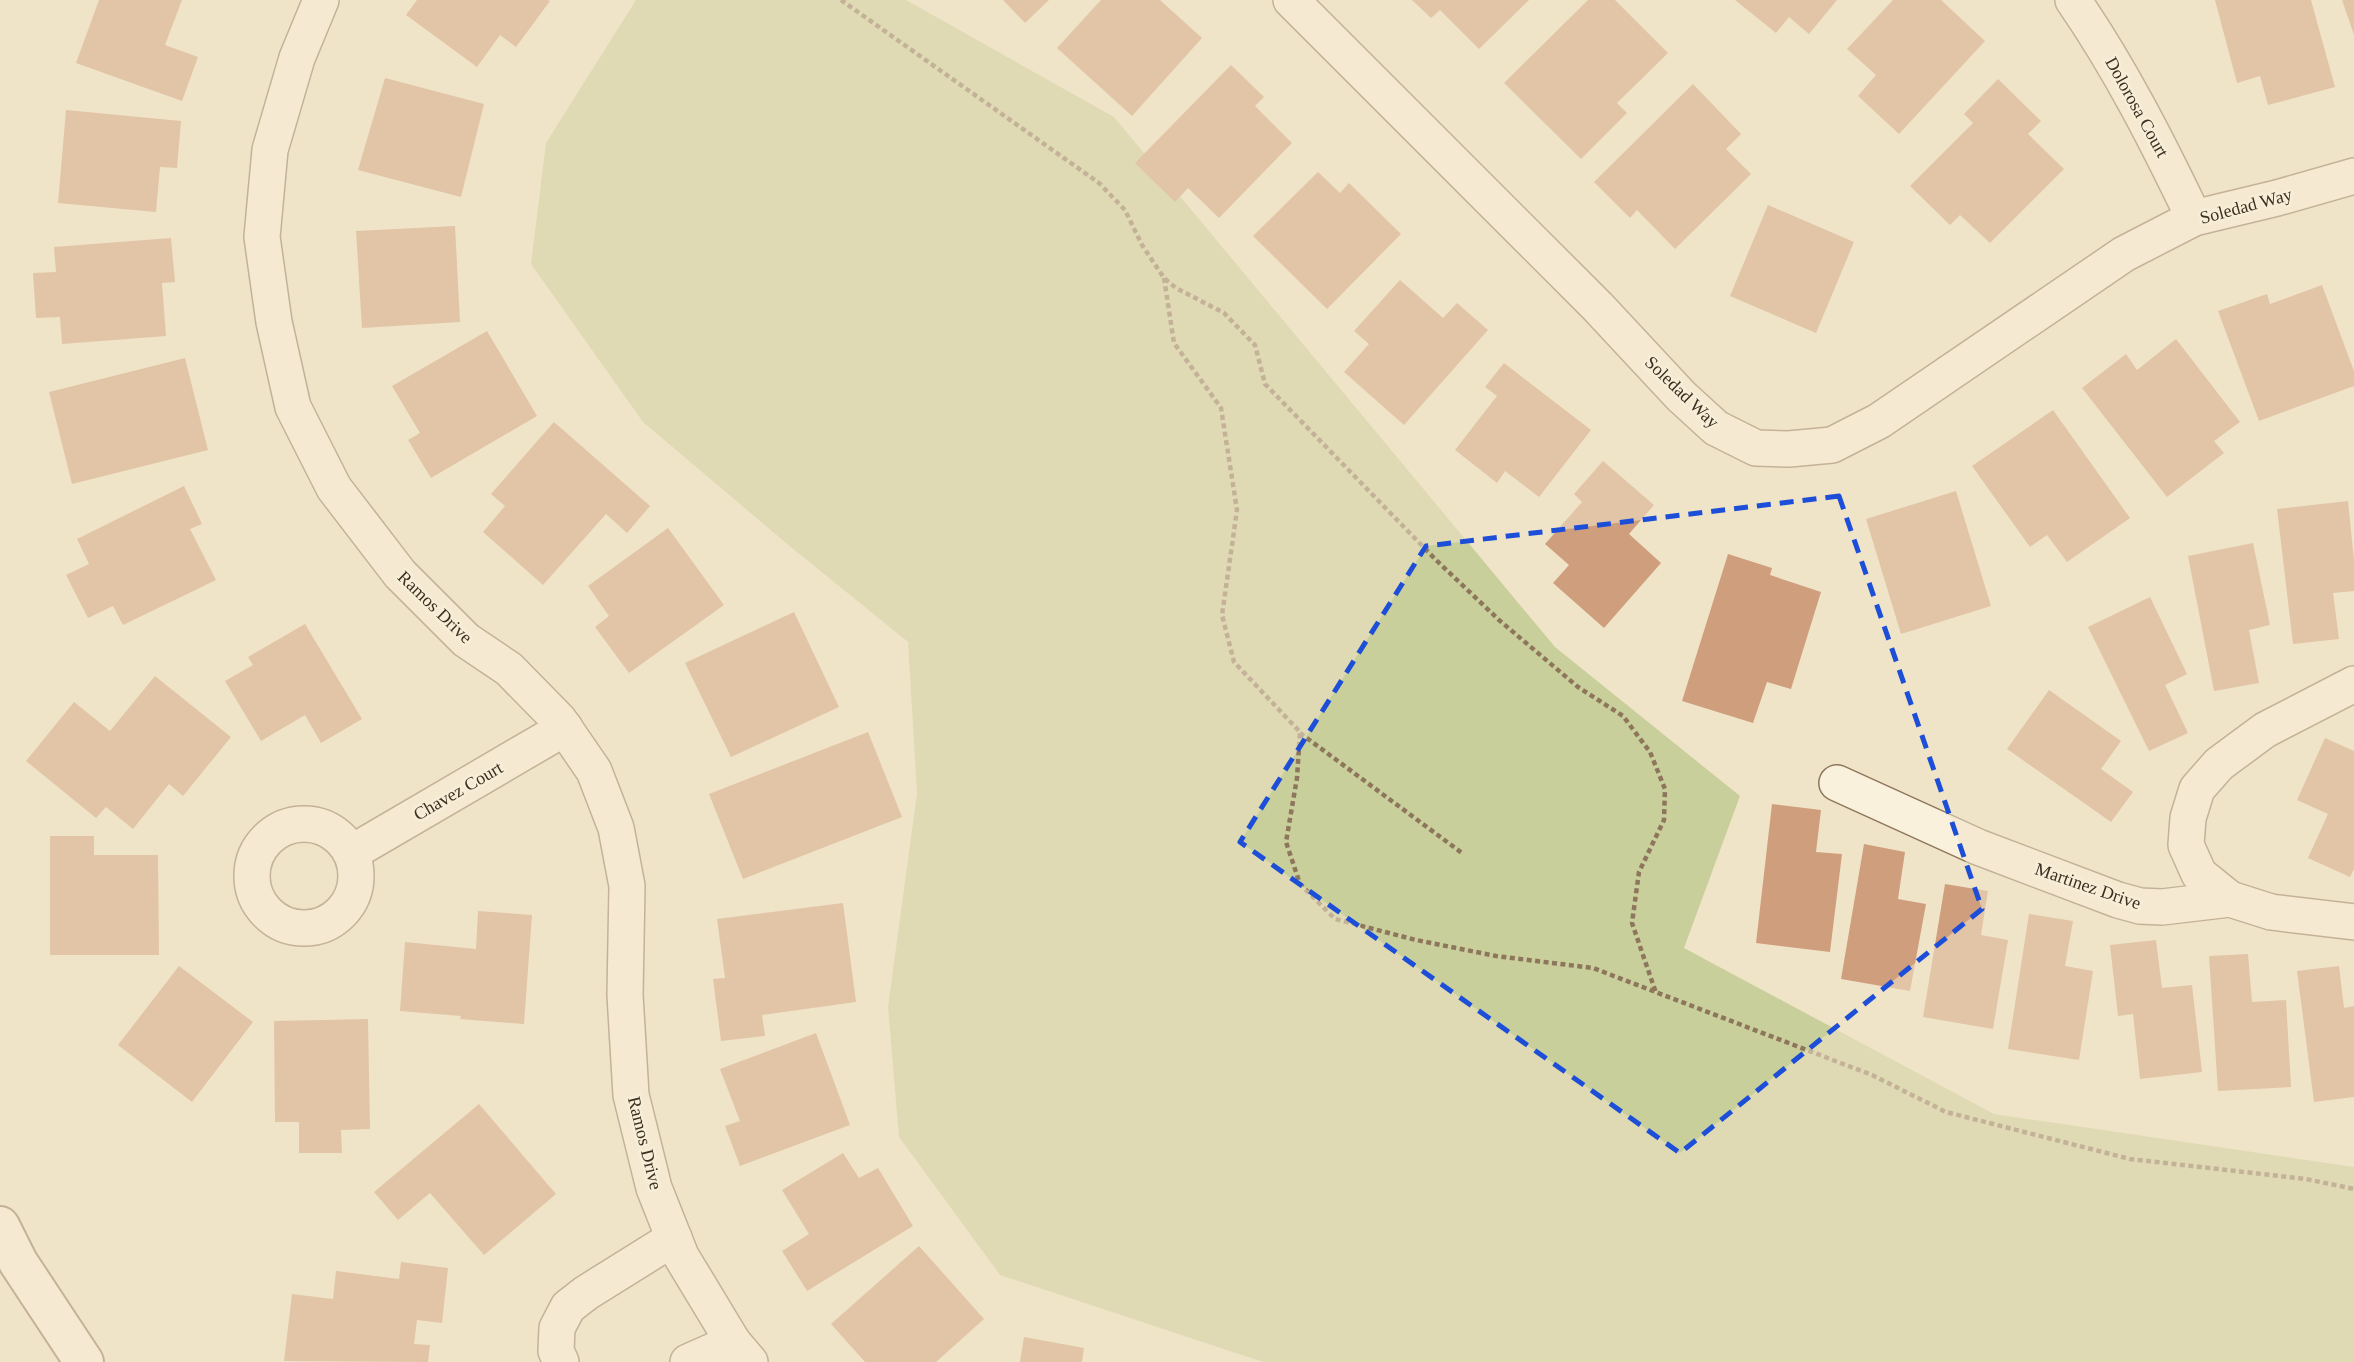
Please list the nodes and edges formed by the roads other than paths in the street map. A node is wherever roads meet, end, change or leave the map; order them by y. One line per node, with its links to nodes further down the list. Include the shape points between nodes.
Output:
1 (321, 0): 7 (street, Ramos Drive, via 270,150 262,237 293,408 334,488 400,574 466,640 509,669)
2 (1292, 0): 5 (street, Soledad Way, via 1681,396 1716,428 1756,448 1832,444 1879,421 2124,254)
3 (2073, 0): 5 (street, Dolorosa Court, via 2116,69)
4 (2354, 176): 5 (street, Soledad Way)
5 (2194, 218)
6 (2354, 684): 10 (street, via 2265,730 2219,764 2197,789 2186,845 2199,874)
7 (565, 728): 9 (street, Chavez Court); 13 (street, Ramos Drive, via 594,772 617,828 627,886 625,995 631,1095 654,1188)
8 (1837, 783): 10 (street, Martinez Drive, via 1978,847 2118,900 2162,907)
9 (351, 853)
10 (2230, 899): 11 (street, Martinez Drive, via 2271,912)
11 (2354, 922)
12 (0, 1226): 15 (street, via 18,1262)
13 (674, 1238): 14 (street, Ramos Drive); 16 (street, via 568,1307 557,1328 556,1351)
14 (741, 1352): 17 (street, Ramos Drive)
15 (84, 1362)
16 (561, 1362)
17 (688, 1362)

